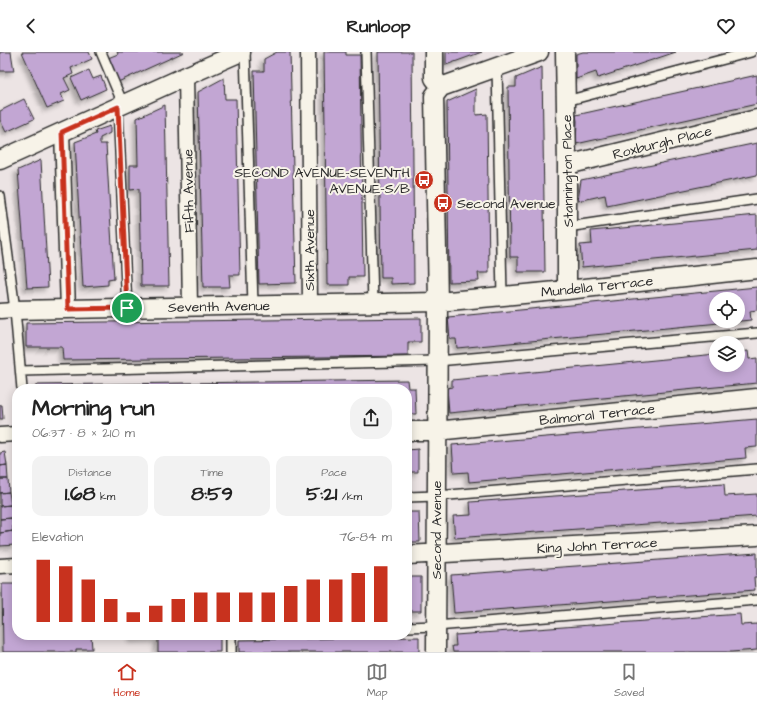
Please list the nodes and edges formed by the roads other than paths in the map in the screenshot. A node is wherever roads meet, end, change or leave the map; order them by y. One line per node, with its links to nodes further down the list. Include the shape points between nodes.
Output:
1 (101, 52): 14 (lane)
2 (240, 52): 11 (street)
3 (245, 52): 28 (lane)
4 (308, 52): 27 (street, Sixth Avenue)
5 (366, 52): 26 (lane)
6 (434, 52): 12 (street, via 434,78)
7 (539, 52): 10 (street)
8 (565, 52): 13 (street, Stannington Place)
9 (751, 52): 13 (lane)
10 (497, 67): 12 (street); 24 (lane)
11 (186, 76): 14 (street); 29 (street, Fifth Avenue)
12 (441, 87): 25 (street, Second Avenue, via 434,96)
13 (566, 102): 18 (street, Stannington Place)
14 (121, 105): 16 (street); 30 (lane)
15 (757, 119): 18 (street, Roxburgh Place)
16 (62, 132): 17 (street); 31 (street)
17 (0, 160)
18 (567, 165): 21 (street, Stannington Place)
19 (0, 196): 32 (lane)
20 (757, 199): 21 (lane)
21 (567, 227): 23 (street, Stannington Place)
22 (757, 270): 23 (street, Mundella Terrace)
23 (567, 290): 24 (street, Mundella Terrace)
24 (502, 296): 25 (street, Mundella Terrace)
25 (438, 302): 26 (street, Seventh Avenue); 34 (street, Second Avenue)
26 (373, 303): 27 (street, Seventh Avenue)
27 (310, 304): 28 (street, Seventh Avenue)
28 (253, 305): 29 (street, Seventh Avenue)
29 (190, 306): 30 (street, Seventh Avenue)
30 (127, 308): 31 (street, Seventh Avenue)
31 (68, 309): 32 (street, Seventh Avenue)
32 (7, 310): 35 (lane)
33 (757, 333): 34 (lane)
34 (437, 361): 35 (lane); 39 (street, Second Avenue)
35 (21, 370): 36 (lane)
36 (22, 384)
37 (757, 398): 39 (street, Balmoral Terrace)
38 (412, 431): 39 (street, Balmoral Terrace)
39 (436, 431): 43 (street, Second Avenue)
40 (12, 434): 41 (street)
41 (0, 435)
42 (757, 469): 43 (lane)
43 (437, 496): 44 (lane); 46 (street, Second Avenue)
44 (412, 497)
45 (757, 536): 46 (street, King John Terrace)
46 (437, 554): 47 (street, King John Terrace); 51 (street, Second Avenue)
47 (412, 555)
48 (12, 565): 49 (street)
49 (0, 566)
50 (757, 600): 51 (lane)
51 (436, 626): 52 (lane); 55 (street, Second Avenue)
52 (412, 627)
53 (231, 640): 54 (lane)
54 (231, 652)
55 (436, 652)

